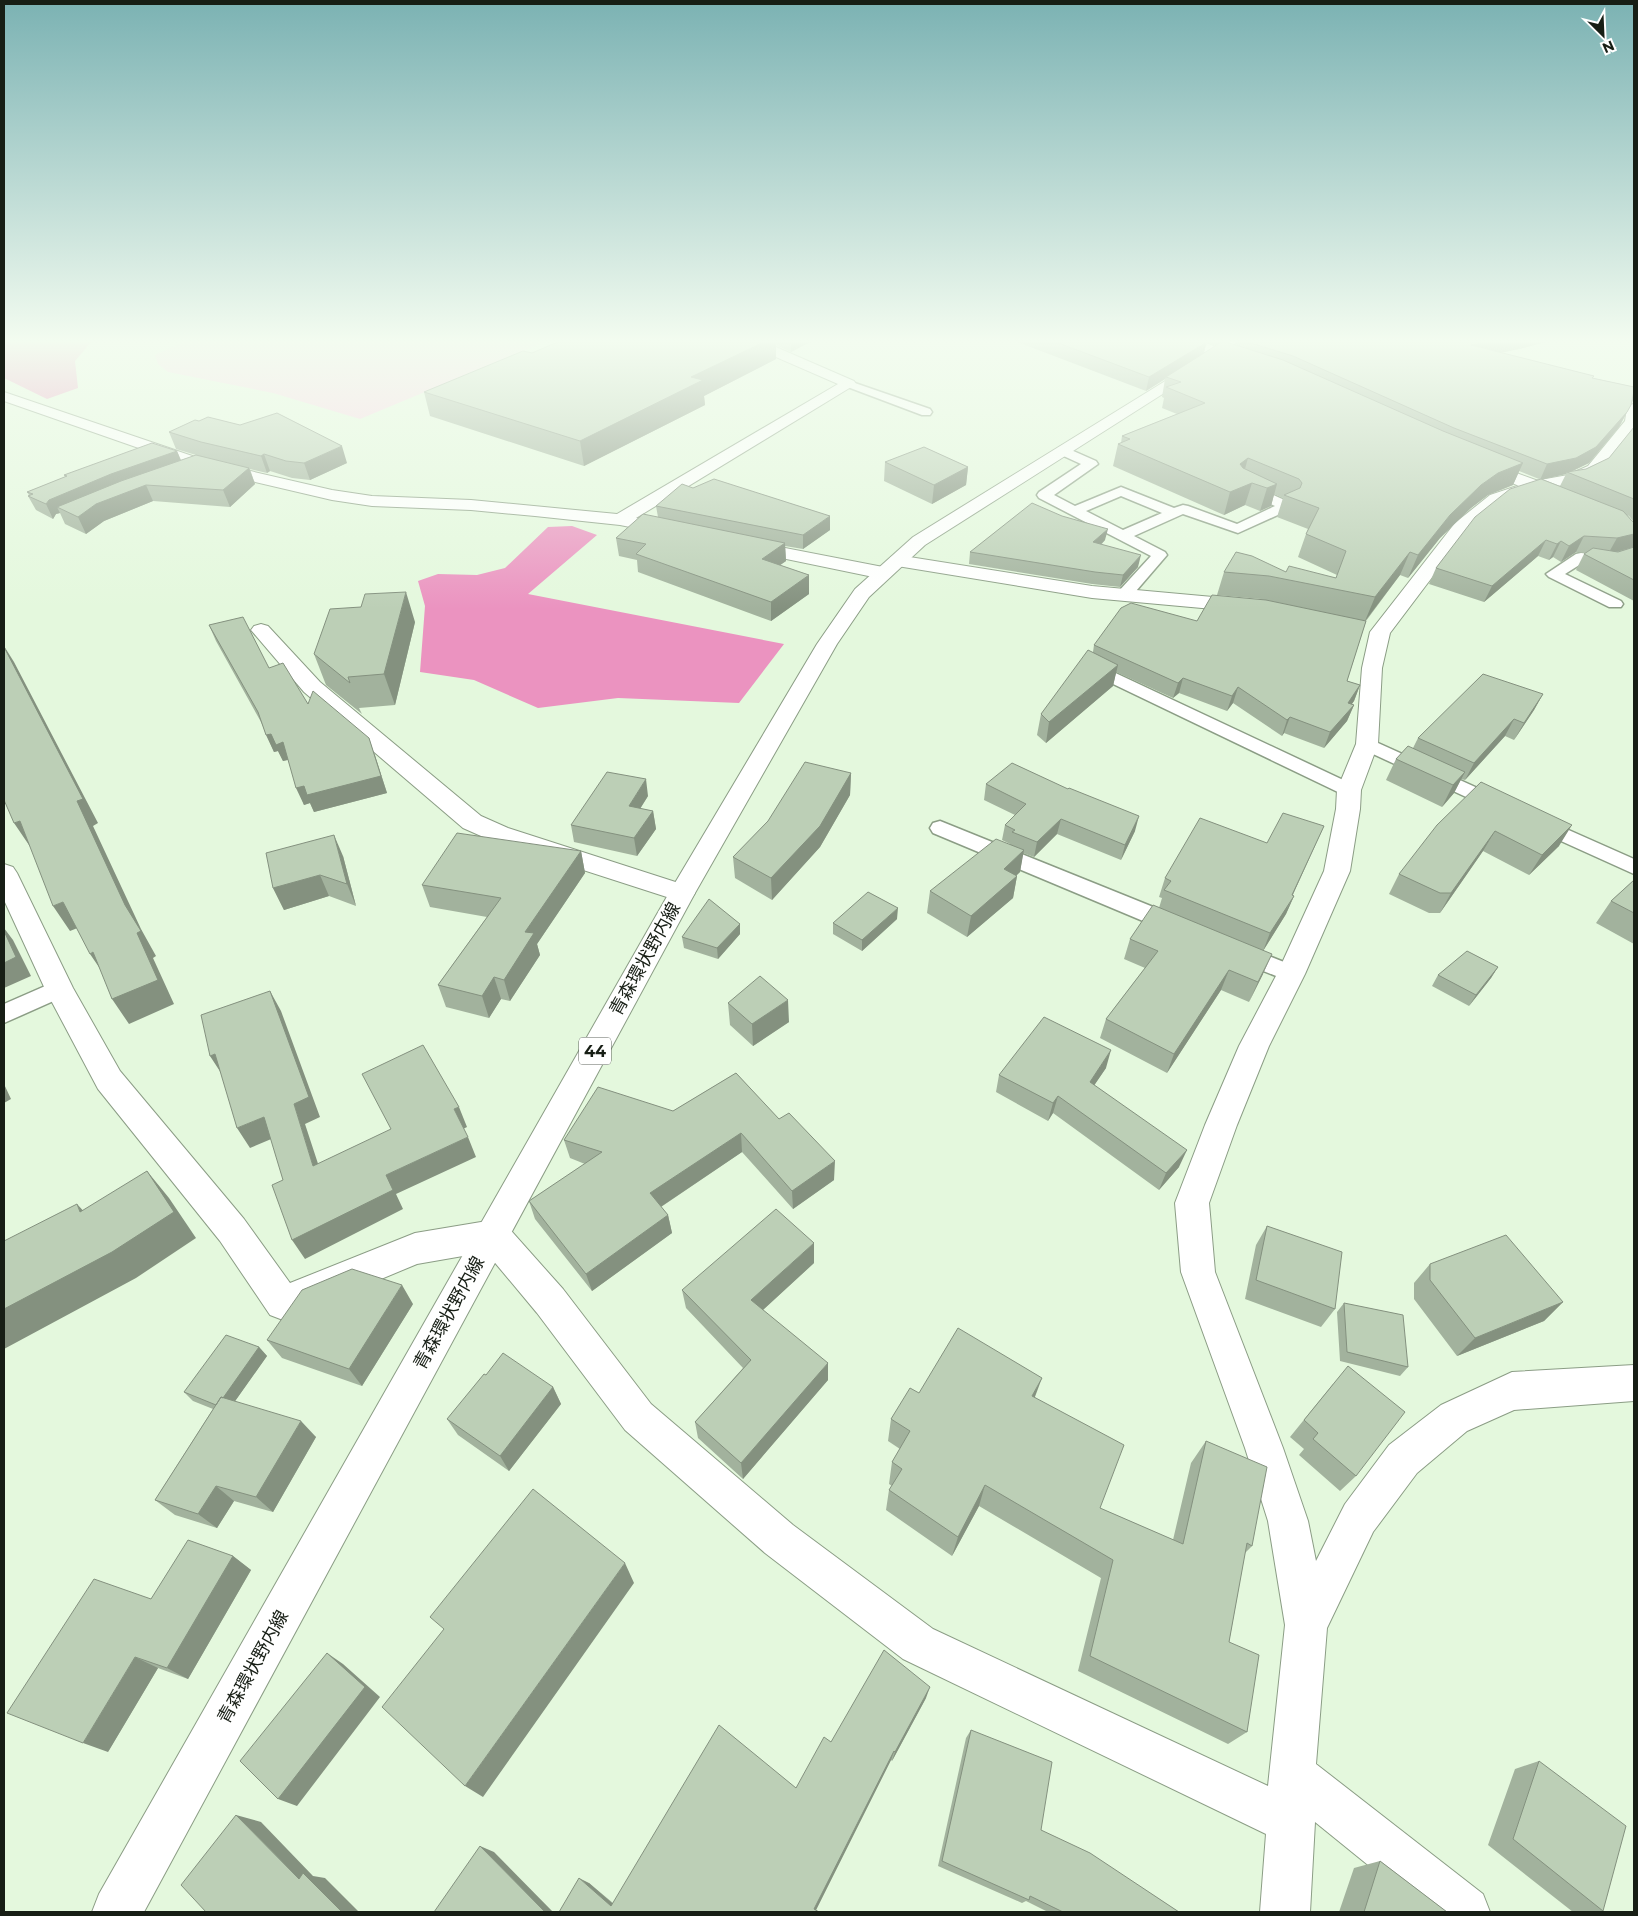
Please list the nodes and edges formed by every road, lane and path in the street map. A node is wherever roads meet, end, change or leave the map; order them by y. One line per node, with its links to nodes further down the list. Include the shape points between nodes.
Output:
1 (103, 430): 7 (street)
2 (771, 430): 14 (street)
3 (1095, 430): 5 (street, 青森環状野内線 / 44)
4 (1624, 430): 10 (street, via 1594,469 1572,479)
5 (1062, 450): 12 (lane, via 1091,464 1044,495); 19 (street, 青森環状野内線 / 44, via 919,541)
6 (1465, 458): 10 (street)
7 (202, 465): 8 (lane); 14 (street, via 372,501 471,505)
8 (185, 471)
9 (1243, 486): 13 (lane, via 1286,506 1238,529 1184,509)
10 (1535, 486): 11 (street); 25 (street, via 1496,498 1461,528 1370,630 1372,668)
11 (1561, 497)
12 (1075, 511): 13 (lane, via 1121,491); 16 (lane)
13 (1174, 513): 16 (lane)
14 (620, 520): 15 (street)
15 (683, 533)
16 (1122, 536): 20 (lane, via 1160,555)
17 (729, 542): 19 (street)
18 (1634, 553): 21 (lane, via 1609,561 1581,557 1554,574)
19 (890, 567): 20 (street); 30 (street, 青森環状野内線 / 44, via 862,593 827,644)
20 (1124, 595): 22 (street)
21 (1615, 604)
22 (1261, 607)
23 (261, 630): 30 (street, via 312,687 472,822 499,834)
24 (1092, 667): 26 (lane)
25 (1368, 744): 26 (street); 28 (lane)
26 (1349, 790): 33 (street, via 1337,871)
27 (940, 828): 31 (lane)
28 (1634, 867)
29 (4, 873): 34 (street)
30 (682, 893): 36 (street, 青森環状野内線 / 44)
31 (1190, 932)
32 (1217, 943): 33 (lane)
33 (1291, 974): 38 (street, via 1254,1046 1192,1203 1198,1272 1288,1521)
34 (59, 989): 35 (lane); 36 (street, via 109,1080 232,1230 283,1303 415,1249)
35 (4, 1014)
36 (493, 1236): 40 (street, via 550,1302 638,1417 780,1540 918,1644); 41 (street, 青森環状野内線 / 44)
37 (1634, 1383): 38 (street, via 1512,1390 1454,1418 1403,1459 1359,1518)
38 (1306, 1625): 39 (street)
39 (1292, 1774): 40 (street); 43 (street)
40 (1291, 1820): 42 (street)
41 (117, 1912)
42 (1285, 1912)
43 (1465, 1912)

